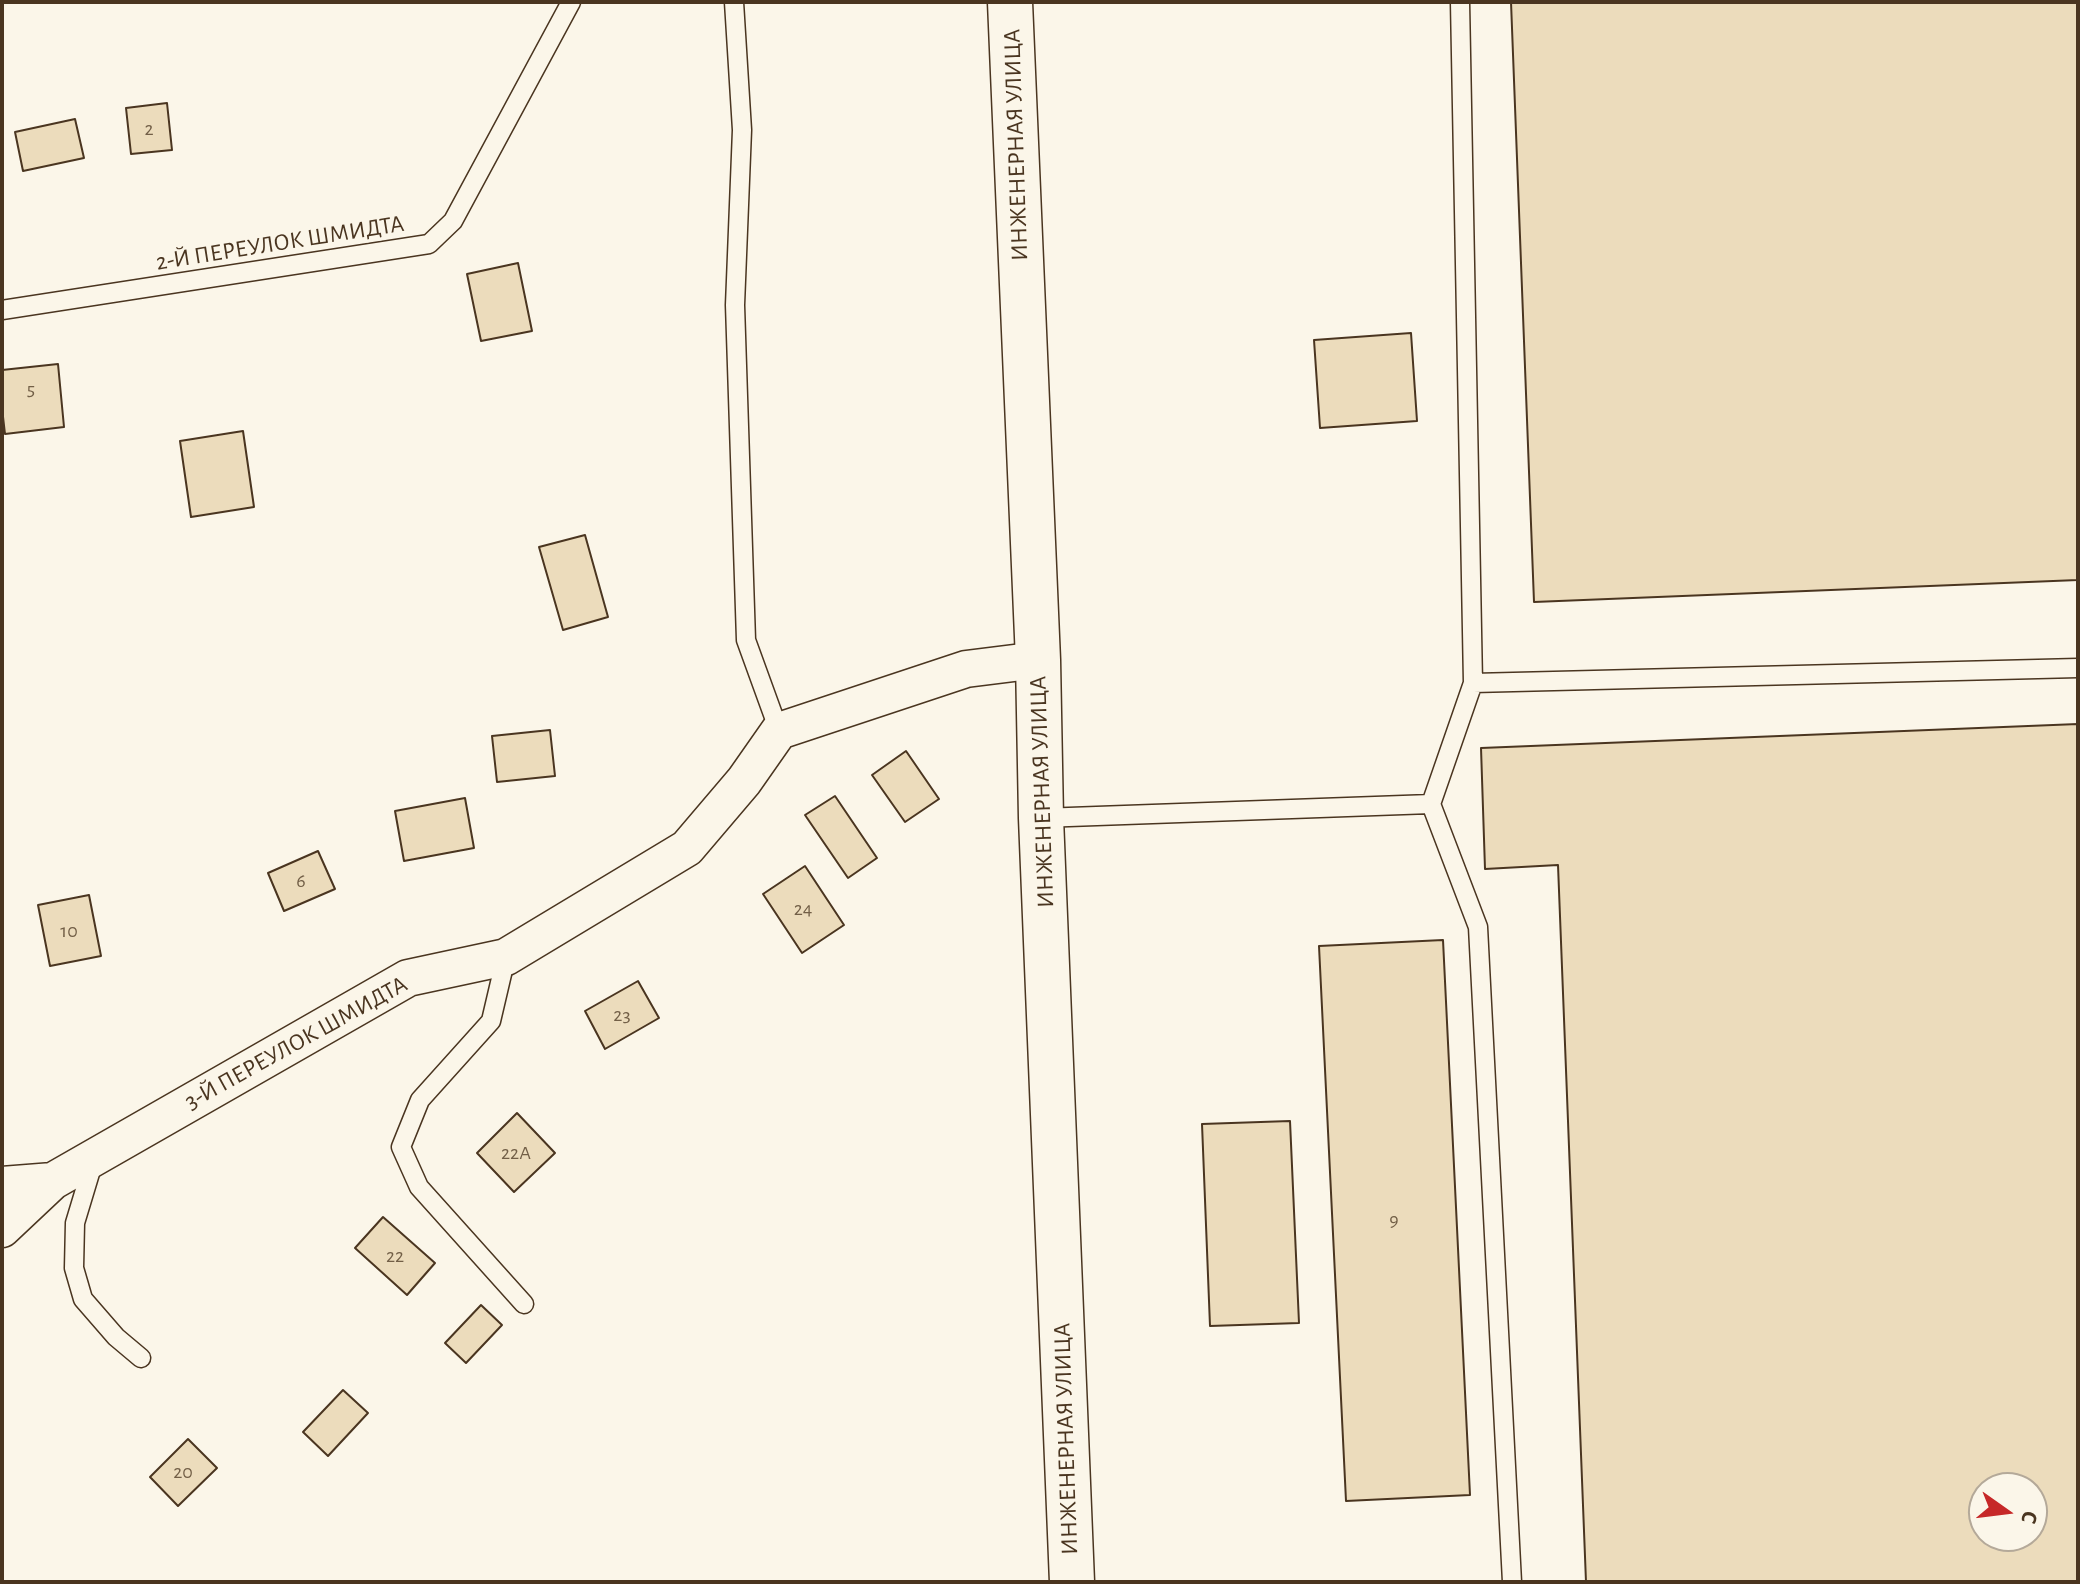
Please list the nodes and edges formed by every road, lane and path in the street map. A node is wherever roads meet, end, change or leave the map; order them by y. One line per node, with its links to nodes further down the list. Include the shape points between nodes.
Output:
1 (571, 2): 5 (lane, 2-Й ПЕРЕУЛОК ШМИДТА, via 453,221 429,244)
2 (734, 2): 9 (lane, via 742,130 735,305 746,640)
3 (1010, 2): 6 (street, ИНЖЕНЕРНАЯ УЛИЦА)
4 (1460, 2): 8 (lane)
5 (2, 310)
6 (1038, 660): 9 (street, via 966,669); 11 (street, ИНЖЕНЕРНАЯ УЛИЦА)
7 (2078, 668): 8 (lane)
8 (1473, 683): 10 (lane)
9 (779, 731): 12 (street, 3-Й ПЕРЕУЛОК ШМИДТА, via 687,848)
10 (1431, 804): 11 (lane); 20 (lane, via 1478,927)
11 (1041, 818): 19 (street, ИНЖЕНЕРНАЯ УЛИЦА)
12 (506, 957): 13 (street, 3-Й ПЕРЕУЛОК ШМИДТА, via 408,978); 17 (lane, via 491,1021 420,1100 401,1147 419,1187)
13 (94, 1157): 14 (street, 3-Й ПЕРЕУЛОК ШМИДТА); 18 (lane, via 75,1223 74,1268 83,1299)
14 (53, 1181): 15 (street, 3-Й ПЕРЕУЛОК ШМИДТА); 16 (street)
15 (2, 1185)
16 (2, 1229)
17 (524, 1304)
18 (141, 1358)
19 (1072, 1582)
20 (1512, 1582)

